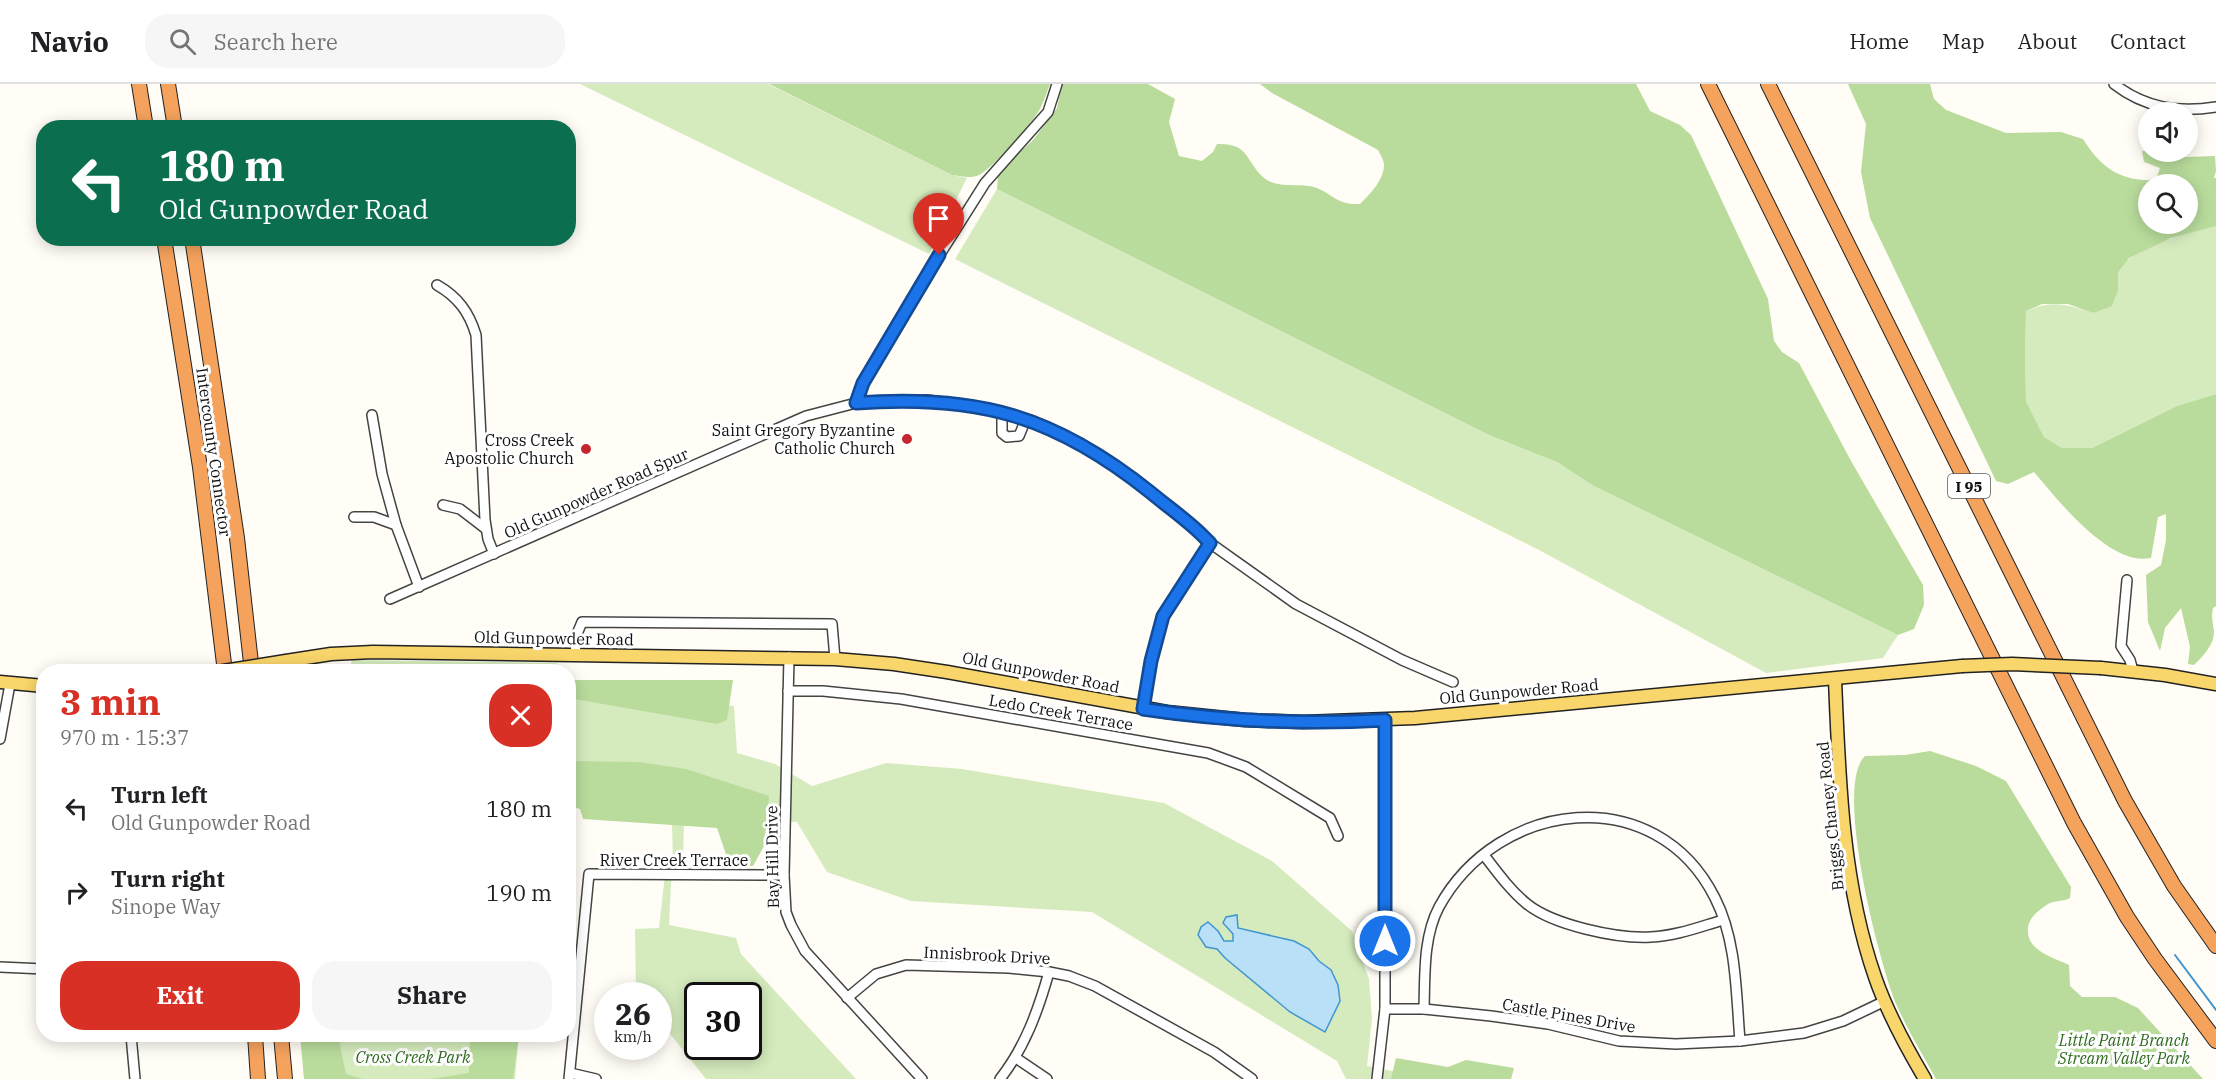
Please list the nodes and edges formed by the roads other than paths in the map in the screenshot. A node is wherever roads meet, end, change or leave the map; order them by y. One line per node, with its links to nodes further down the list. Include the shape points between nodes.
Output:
1 (138, 84): 8 (highway)
2 (168, 84): 9 (highway)
3 (1057, 84): 13 (street, via 1048,112 986,183 924,279 863,383)
4 (1708, 84): 58 (highway, via 2074,823 2133,926)
5 (1768, 84): 45 (highway, I 95, via 2125,801)
6 (2114, 84): 7 (street, via 2136,99 2156,106 2185,110)
7 (2216, 107)
8 (145, 120)
9 (174, 120)
10 (165, 246): 29 (highway, Intercounty Connector, via 198,455)
11 (193, 246): 30 (highway, Intercounty Connector, via 237,538)
12 (437, 285): 20 (street, via 450,292 466,310 478,345)
13 (856, 403): 14 (street, Old Gunpowder Road Spur, via 948,401); 22 (street, Old Gunpowder Road Spur, via 806,416)
14 (1002, 411): 16 (street, Old Gunpowder Road Spur); 16 (street, via 1002,433 1007,438 1019,436)
15 (372, 415): 19 (street)
16 (1026, 419): 21 (street, Old Gunpowder Road Spur, via 1109,461)
17 (443, 505): 20 (street, via 460,509)
18 (354, 517): 19 (street, via 374,517)
19 (396, 525): 24 (street)
20 (486, 529): 22 (street)
21 (1210, 543): 34 (street, Old Gunpowder Road Spur, via 1296,604); 39 (street, via 1163,616)
22 (494, 554): 24 (street, Old Gunpowder Road Spur)
23 (2127, 580): 32 (street, via 2121,646)
24 (419, 587): 25 (street, Old Gunpowder Road Spur)
25 (390, 599)
26 (575, 654): 27 (main road, Old Gunpowder Road); 28 (street, via 582,622 832,624); 31 (main road, Old Gunpowder Road, bridge, via 373,652)
27 (789, 657): 28 (main road, Old Gunpowder Road); 38 (street, Bay Hill Drive)
28 (835, 659): 39 (main road, Old Gunpowder Road, via 947,672)
29 (224, 664)
30 (251, 664)
31 (267, 664)
32 (2133, 671): 33 (main road, Old Gunpowder Road, bridge, via 2012,664); 36 (main road, Old Gunpowder Road)
33 (1835, 679): 40 (main road, Old Gunpowder Road); 53 (main road, Briggs Chaney Road, via 1850,874 1875,977)
34 (1453, 682)
35 (5, 683): 37 (main road); 41 (street)
36 (2216, 684)
37 (36, 685)
38 (788, 691): 42 (street, Ledo Creek Terrace, via 901,699 1208,753 1246,767 1330,818); 44 (street, Bay Hill Drive)
39 (1143, 709): 40 (main road, Old Gunpowder Road, via 1263,721)
40 (1385, 720): 55 (street)
41 (0, 739)
42 (1338, 836)
43 (1484, 855): 46 (street, via 1527,904 1568,925 1649,937); 46 (street, via 1510,835 1539,823 1587,817 1630,823 1659,836 1682,854 1716,898); 54 (street, via 1460,878 1435,916 1425,965)
44 (784, 875): 52 (street, Bay Hill Drive, via 786,912 797,939); 56 (street, River Creek Terrace, via 589,874)
45 (2174, 886): 47 (highway); 48 (highway, I 95)
46 (1723, 920): 57 (street, via 1732,955)
47 (2216, 941)
48 (2216, 946)
49 (0, 967): 50 (street)
50 (36, 969)
51 (1049, 972): 52 (street, Innisbrook Drive, via 906,965 876,974); 63 (street, via 1034,1020); 72 (street, Innisbrook Drive, via 1095,986 1214,1052)
52 (847, 998): 69 (street, Bay Hill Drive)
53 (1885, 1000): 57 (street, Castle Pines Drive, via 1804,1034); 74 (main road, Briggs Chaney Road)
54 (1424, 1009): 55 (street, Castle Pines Drive); 57 (street, Castle Pines Drive, via 1527,1020 1619,1041)
55 (1384, 1010): 73 (street)
56 (576, 1012)
57 (1740, 1041)
58 (2216, 1041)
59 (132, 1042): 65 (street)
60 (255, 1042): 66 (highway)
61 (282, 1042): 67 (highway)
62 (573, 1042): 64 (street, River Creek Terrace)
63 (1016, 1058): 70 (street); 71 (street)
64 (570, 1076): 68 (street)
65 (135, 1079)
66 (258, 1079)
67 (285, 1079)
68 (596, 1079)
69 (922, 1079)
70 (1000, 1079)
71 (1047, 1079)
72 (1252, 1079)
73 (1377, 1079)
74 (1925, 1079)

